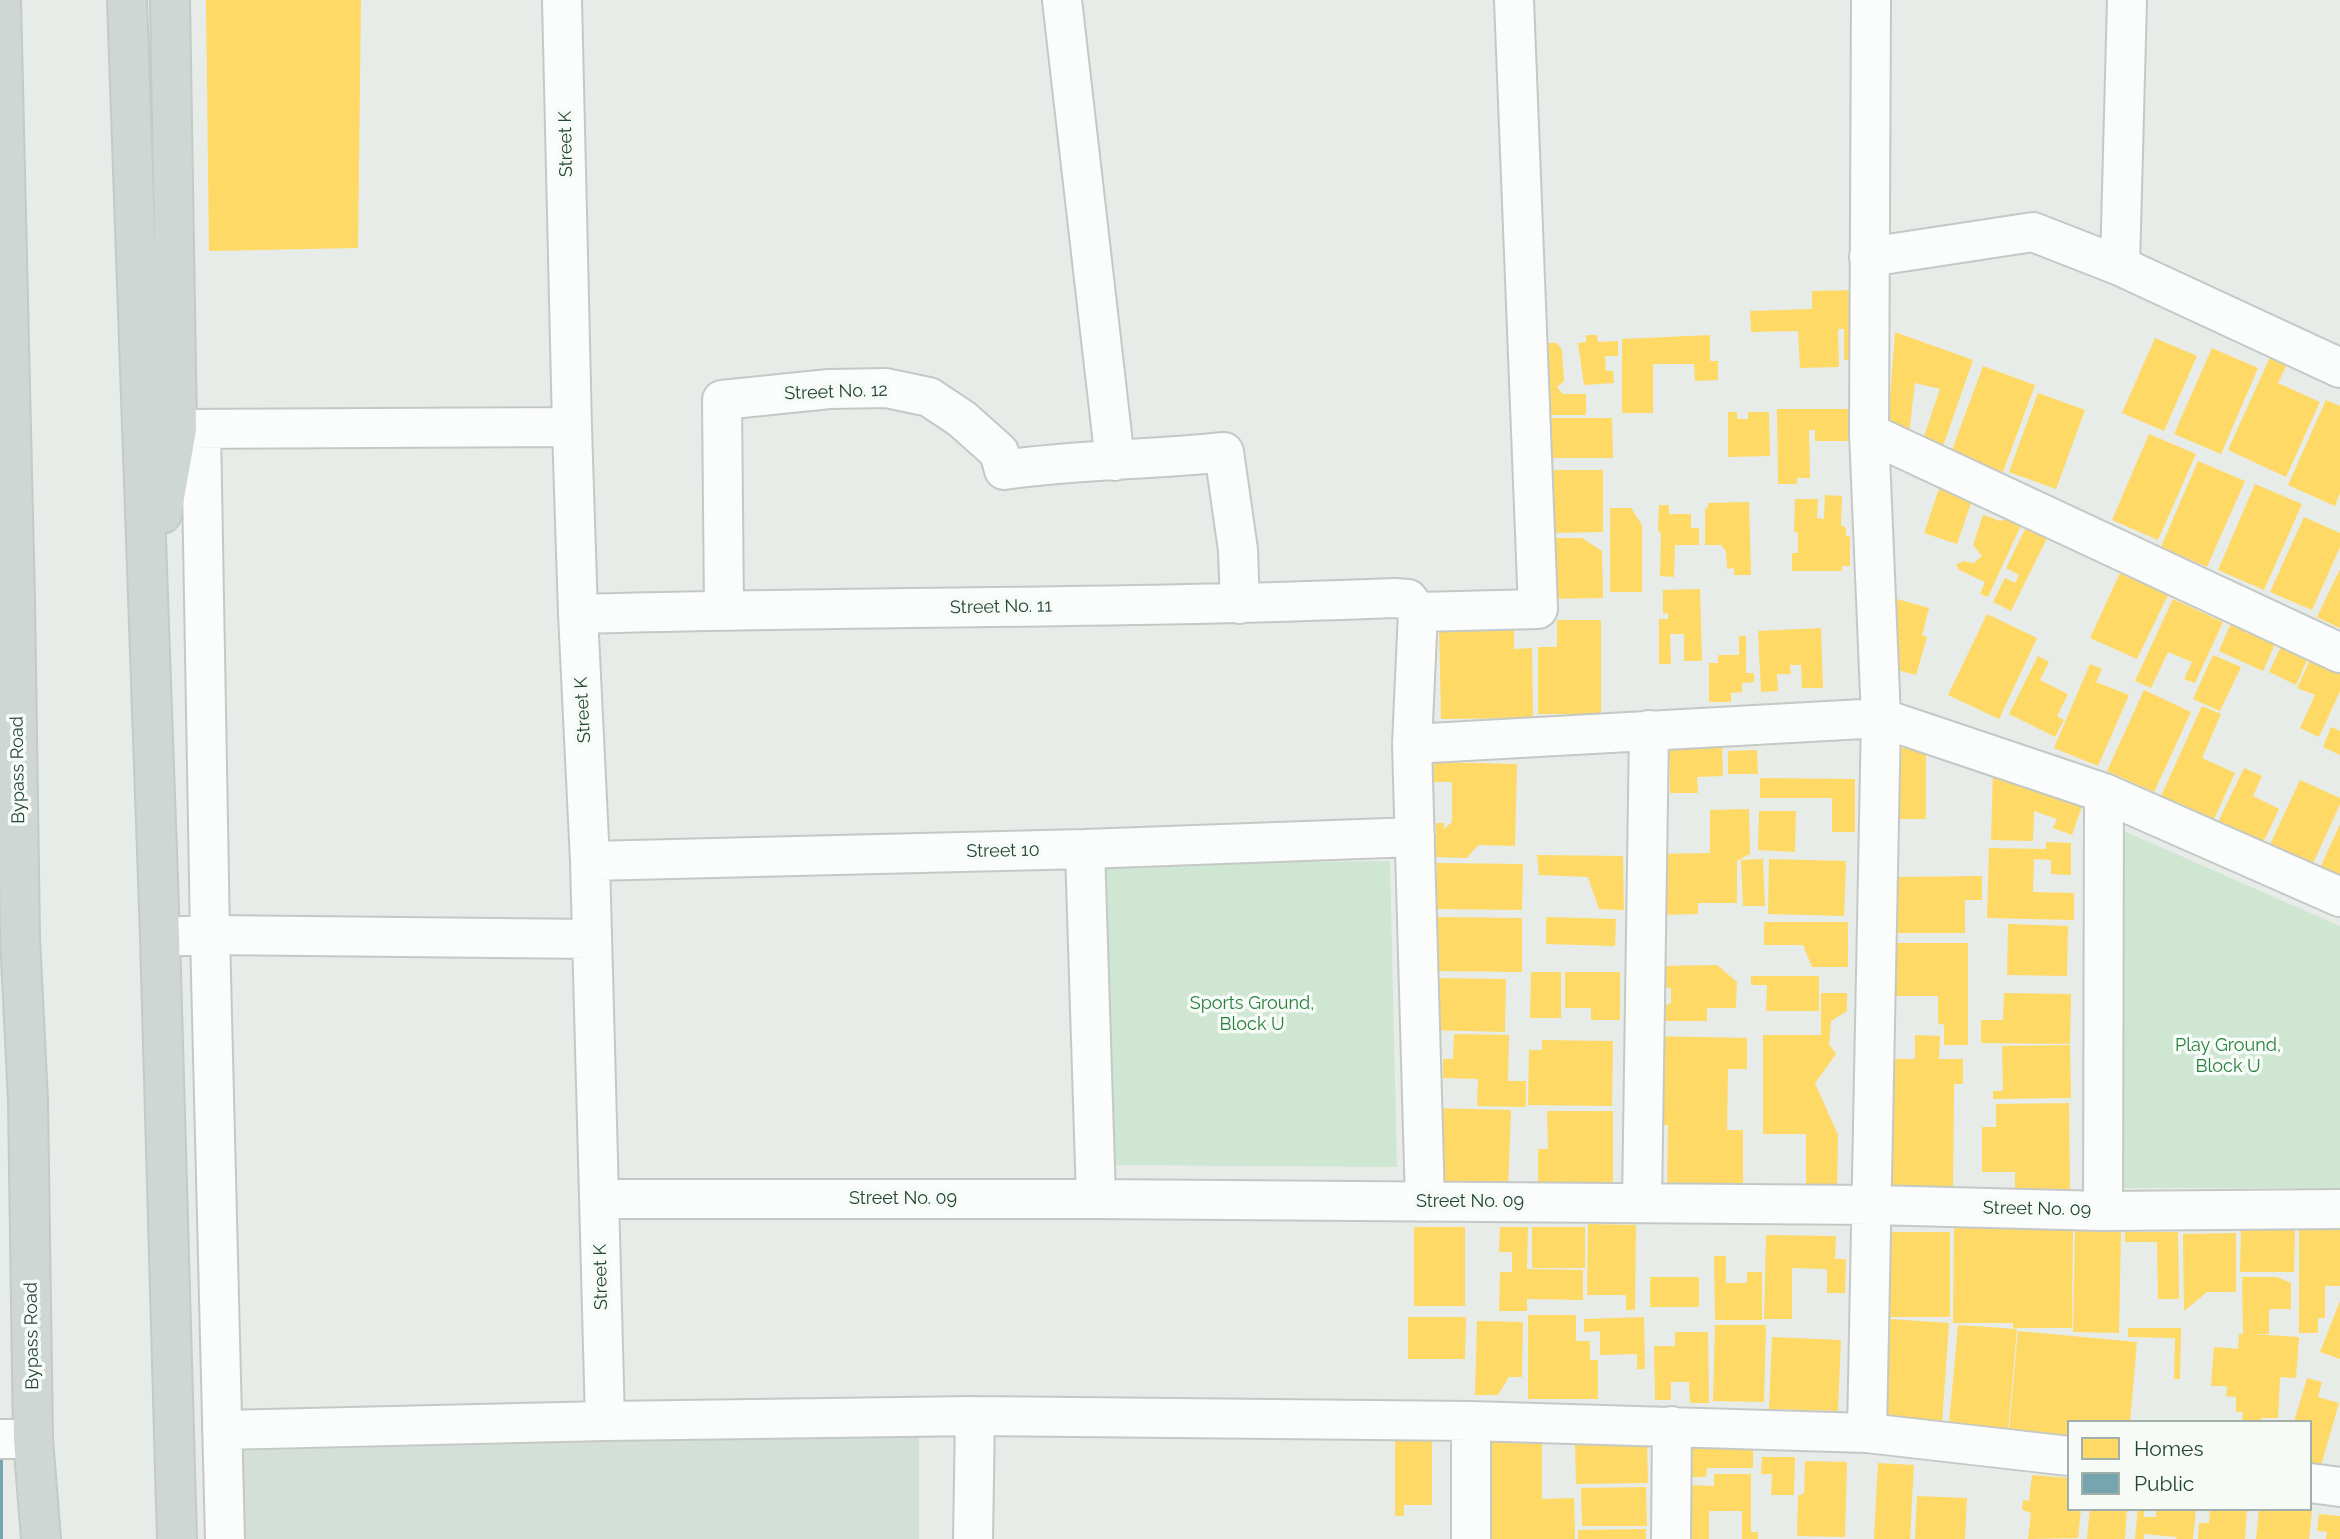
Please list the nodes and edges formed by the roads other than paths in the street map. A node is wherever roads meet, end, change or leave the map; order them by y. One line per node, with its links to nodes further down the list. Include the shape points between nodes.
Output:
1 (1, 0): 15 (main road, Bypass Road)
2 (127, 0): 17 (main road)
3 (170, 0): 13 (main road)
4 (562, 0): 12 (street, Street K)
5 (1062, 0): 16 (street)
6 (1514, 0): 20 (street, via 1538,609)
7 (1871, 0): 9 (street)
8 (2127, 0): 10 (street)
9 (1869, 257): 10 (street, via 2033,232); 14 (street)
10 (2120, 266): 11 (street)
11 (2340, 368)
12 (572, 426): 13 (street); 21 (street, Street K)
13 (189, 429): 17 (main road); 31 (street)
14 (1869, 433): 22 (street); 23 (street)
15 (6, 441): 32 (main road, Bypass Road)
16 (1115, 461): 18 (street, Street No. 12, via 1224,452 1237,537); 19 (street, Street No. 12, via 1004,470 999,452 962,419 929,397 886,388 722,400)
17 (148, 586): 33 (main road)
18 (1240, 604): 19 (street, Street No. 11); 20 (street, Street No. 11, via 1394,598 1408,599)
19 (724, 610): 21 (street, Street No. 11)
20 (1418, 612): 25 (street)
21 (578, 614): 29 (street, Street K)
22 (2340, 653)
23 (1881, 718): 24 (street); 26 (street); 39 (street)
24 (1649, 730): 25 (street); 38 (street)
25 (1412, 744): 27 (street)
26 (2104, 793): 30 (street); 41 (street)
27 (1415, 837): 28 (street, Street 10); 37 (street)
28 (1085, 849): 29 (street, Street 10); 36 (street)
29 (590, 861): 34 (street, Street K)
30 (2340, 897)
31 (210, 935): 33 (street); 34 (street); 46 (street)
32 (10, 937): 48 (main road, Bypass Road, via 28,1101)
33 (160, 937): 53 (main road)
34 (592, 939): 35 (street, Street K)
35 (599, 1199): 36 (street, Street No. 09); 43 (street, Street K)
36 (1096, 1199): 37 (street, Street No. 09)
37 (1425, 1202): 38 (street, Street No. 09)
38 (1642, 1203): 39 (street, Street No. 09)
39 (1872, 1205): 41 (street, Street No. 09); 47 (street)
40 (2340, 1209): 41 (street, Street No. 09)
41 (2103, 1211)
42 (975, 1416): 43 (street); 44 (street); 55 (street)
43 (605, 1421): 46 (street)
44 (1471, 1421): 45 (street); 56 (street)
45 (1672, 1426): 47 (street); 57 (street)
46 (222, 1430): 54 (street)
47 (1867, 1433): 49 (street)
48 (17, 1439): 52 (main road, Bypass Road)
49 (2067, 1456)
50 (2312, 1483): 51 (street)
51 (2340, 1487)
52 (41, 1539)
53 (177, 1539)
54 (225, 1539)
55 (973, 1539)
56 (1471, 1539)
57 (1671, 1539)

